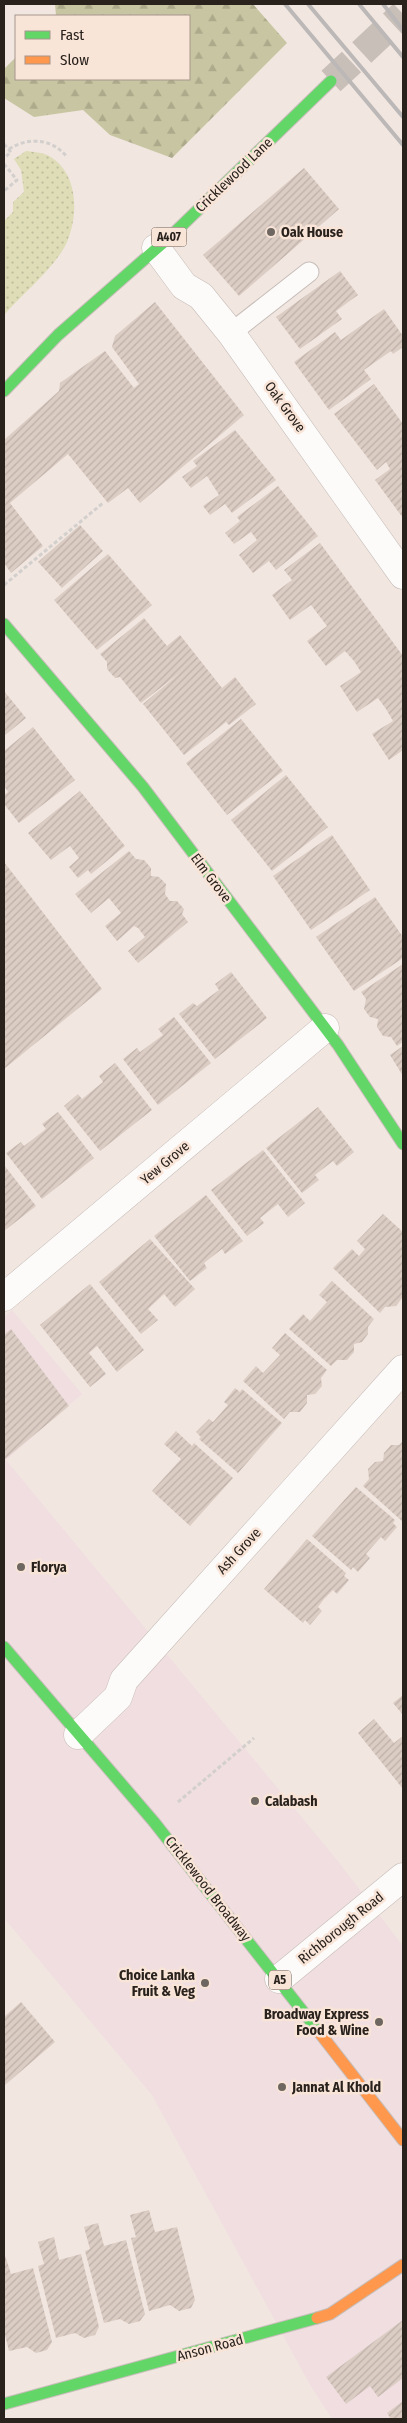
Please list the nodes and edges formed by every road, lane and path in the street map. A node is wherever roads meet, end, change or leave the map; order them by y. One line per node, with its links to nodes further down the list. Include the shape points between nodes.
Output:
1 (331, 81): 8 (main road, Cricklewood Lane / A407)
2 (4, 144): 3 (path)
3 (8, 150): 4 (path, via 24,142 41,141 54,146); 5 (path, via 10,152)
4 (67, 157)
5 (4, 158)
6 (4, 164): 7 (path, via 17,180)
7 (4, 191)
8 (156, 248): 10 (street, Oak Grove, via 184,286 201,296); 11 (main road, Cricklewood Lane / A407, via 58,335)
9 (310, 272): 10 (lane)
10 (231, 333): 13 (street, Oak Grove)
11 (4, 391)
12 (103, 503): 14 (path)
13 (403, 575)
14 (4, 585)
15 (4, 624): 16 (main road, Elm Grove, via 143,788)
16 (325, 1028): 17 (main road, Elm Grove); 18 (street, Yew Grove)
17 (403, 1144)
18 (4, 1297)
19 (403, 1369): 21 (street, Ash Grove, via 124,1680 118,1697)
20 (4, 1646): 21 (main road, Cricklewood Broadway / A5)
21 (78, 1735): 23 (main road, Cricklewood Broadway / A5)
22 (254, 1738): 23 (path)
23 (154, 1822): 25 (main road, Cricklewood Broadway / A5)
24 (403, 1877): 25 (street, Richborough Road)
25 (279, 1979): 26 (main road, Cricklewood Broadway / A5)
26 (403, 2140)
27 (403, 2265): 28 (main road, Anson Road, via 330,2314 310,2321)
28 (4, 2404)

